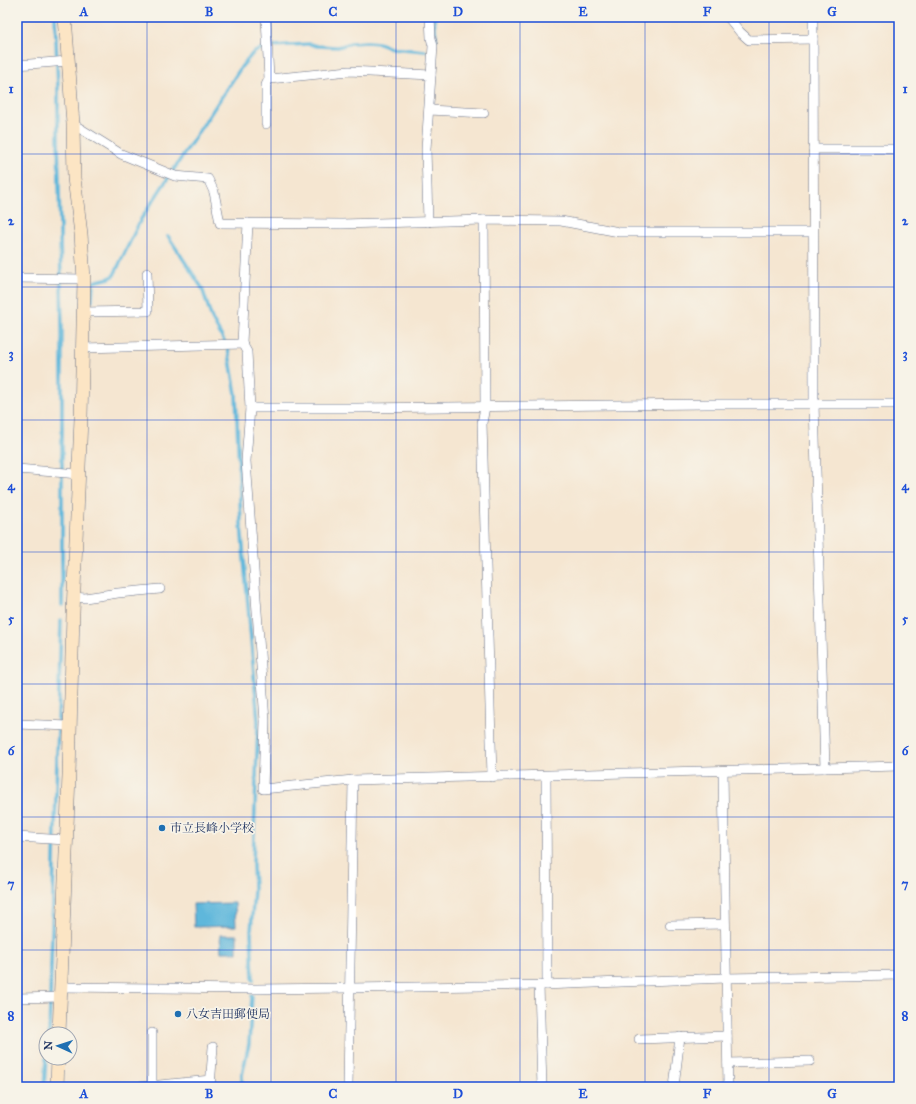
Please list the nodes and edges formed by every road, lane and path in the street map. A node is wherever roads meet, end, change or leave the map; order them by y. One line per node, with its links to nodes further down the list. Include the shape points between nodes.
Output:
1 (66, 17): 7 (street)
2 (266, 17): 10 (street)
3 (430, 17): 9 (street, via 433,66)
4 (728, 17): 6 (street, via 749,40)
5 (813, 17): 6 (street)
6 (813, 39): 15 (street)
7 (68, 61): 8 (street); 13 (street)
8 (17, 65)
9 (430, 75): 10 (street, via 349,71); 11 (street)
10 (270, 79): 14 (street, via 266,85)
11 (428, 110): 12 (street); 18 (street)
12 (484, 113)
13 (72, 124): 19 (street, via 121,154 175,176 208,179 214,192 220,223); 23 (street, via 74,178)
14 (266, 124)
15 (813, 149): 16 (street); 20 (street)
16 (899, 149)
17 (484, 220): 18 (street); 20 (street, via 561,221 619,232); 29 (street)
18 (428, 222): 19 (street)
19 (248, 223): 25 (street)
20 (813, 232): 27 (street)
21 (147, 273): 24 (street, via 148,311)
22 (17, 278): 23 (street)
23 (84, 279): 24 (street)
24 (83, 312): 26 (street)
25 (243, 344): 26 (street); 30 (street, via 247,352)
26 (82, 348): 32 (street)
27 (814, 404): 28 (street); 29 (street); 38 (street)
28 (899, 404)
29 (485, 407): 30 (street); 41 (street, via 482,423)
30 (250, 408): 42 (street, via 246,461 265,721 263,789)
31 (17, 469): 32 (street)
32 (79, 474): 34 (street)
33 (160, 590): 34 (street)
34 (74, 597): 36 (street)
35 (17, 724): 36 (street)
36 (70, 726): 44 (street)
37 (899, 766): 38 (street)
38 (825, 768): 39 (street)
39 (723, 771): 40 (street); 45 (street)
40 (546, 776): 41 (street); 49 (street)
41 (492, 777): 42 (street)
42 (353, 780): 50 (street)
43 (17, 837): 44 (street)
44 (66, 840): 51 (street)
45 (725, 924): 46 (street); 48 (street)
46 (670, 925)
47 (899, 975): 48 (street)
48 (726, 978): 49 (street); 55 (street)
49 (543, 985): 50 (street); 67 (street)
50 (350, 988): 51 (street); 66 (street)
51 (61, 992): 52 (street); 53 (street)
52 (17, 998)
53 (59, 1026)
54 (152, 1032): 63 (street)
55 (727, 1036): 56 (street); 60 (street)
56 (680, 1037): 57 (street); 68 (street)
57 (639, 1039)
58 (213, 1047): 62 (street)
59 (810, 1061): 60 (street)
60 (728, 1063): 69 (street)
61 (58, 1066): 64 (street)
62 (211, 1083): 63 (street)
63 (152, 1086): 65 (street)
64 (57, 1087)
65 (139, 1087)
66 (348, 1087)
67 (542, 1087)
68 (674, 1087)
69 (728, 1087)

